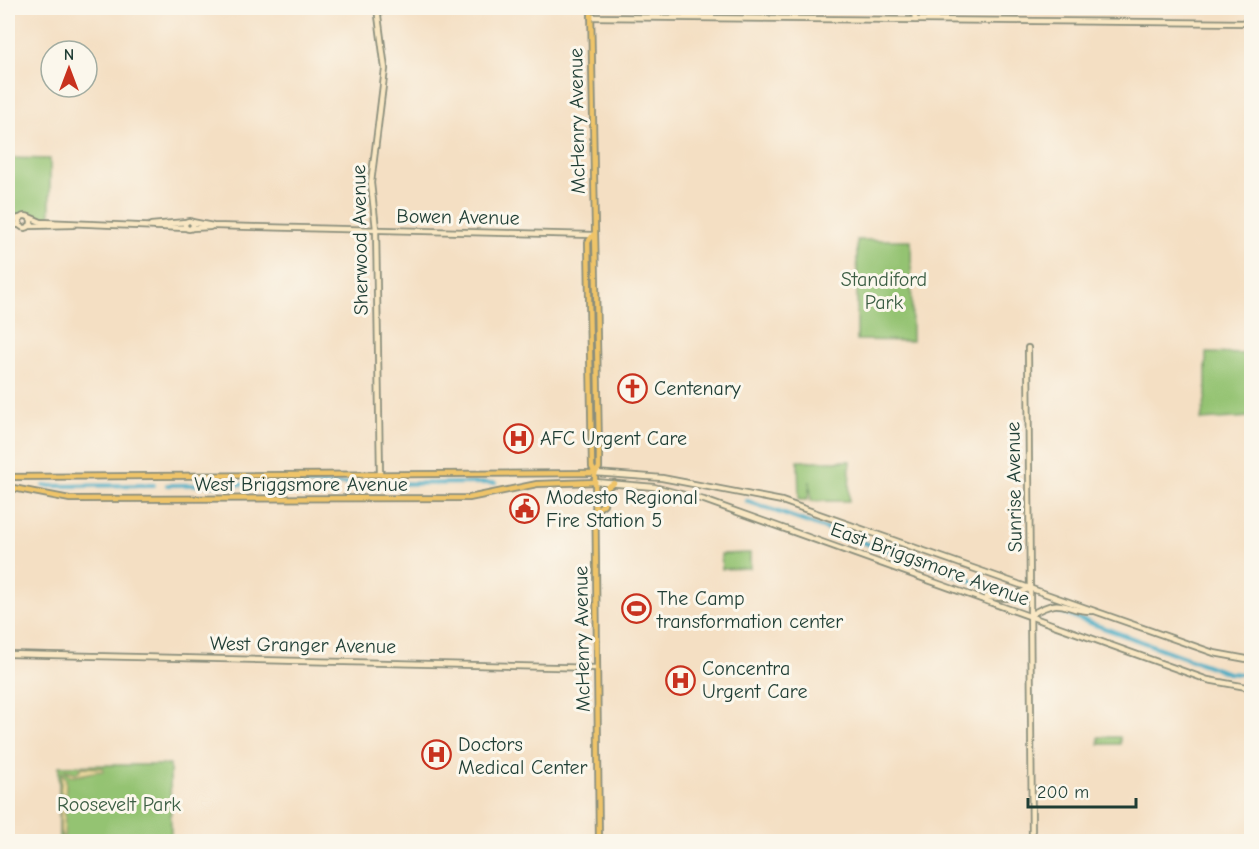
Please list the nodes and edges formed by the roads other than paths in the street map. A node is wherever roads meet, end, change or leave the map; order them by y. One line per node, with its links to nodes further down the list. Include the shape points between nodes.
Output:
1 (377, 8): 13 (street, Sherwood Avenue, via 386,69 371,171)
2 (591, 8): 4 (main road, McHenry Avenue)
3 (914, 8): 5 (street)
4 (591, 17): 5 (street); 14 (main road, McHenry Avenue)
5 (915, 20): 6 (street)
6 (1251, 23)
7 (29, 217): 8 (street); 10 (street, via 40,222); 12 (street)
8 (20, 218): 9 (street); 11 (street)
9 (8, 223): 11 (street)
10 (76, 224): 12 (street); 13 (street, Bowen Avenue)
11 (20, 225): 12 (street)
12 (29, 226)
13 (376, 230): 14 (street, Bowen Avenue); 17 (street, Sherwood Avenue)
14 (593, 235): 16 (main road, McHenry Avenue, via 588,242)
15 (1028, 348): 23 (street, Sunrise Avenue)
16 (595, 473): 17 (main road, West Briggsmore Avenue); 19 (main road, McHenry Avenue); 23 (street, East Briggsmore Avenue, via 662,478 776,499)
17 (380, 474): 18 (main road, West Briggsmore Avenue)
18 (8, 477)
19 (595, 482): 20 (street, East Briggsmore Avenue); 21 (main road, West Briggsmore Avenue, via 537,484 469,498 70,499); 22 (main road, McHenry Avenue)
20 (614, 483): 22 (main road, via 606,488 604,504); 24 (street, East Briggsmore Avenue, via 654,487 704,500)
21 (8, 487)
22 (596, 510): 29 (main road, McHenry Avenue)
23 (1030, 588): 24 (street, via 1009,598); 25 (street, East Briggsmore Avenue); 26 (street, Sunrise Avenue)
24 (969, 593): 26 (street, East Briggsmore Avenue)
25 (1096, 611): 26 (street, via 1061,604 1044,607); 28 (street, East Briggsmore Avenue, via 1214,653)
26 (1030, 616): 30 (street, East Briggsmore Avenue, via 1208,680); 32 (street, Sunrise Avenue)
27 (8, 654): 29 (street, West Granger Avenue)
28 (1251, 660)
29 (597, 668): 31 (main road, McHenry Avenue)
30 (1251, 688)
31 (599, 842)
32 (1032, 842)

